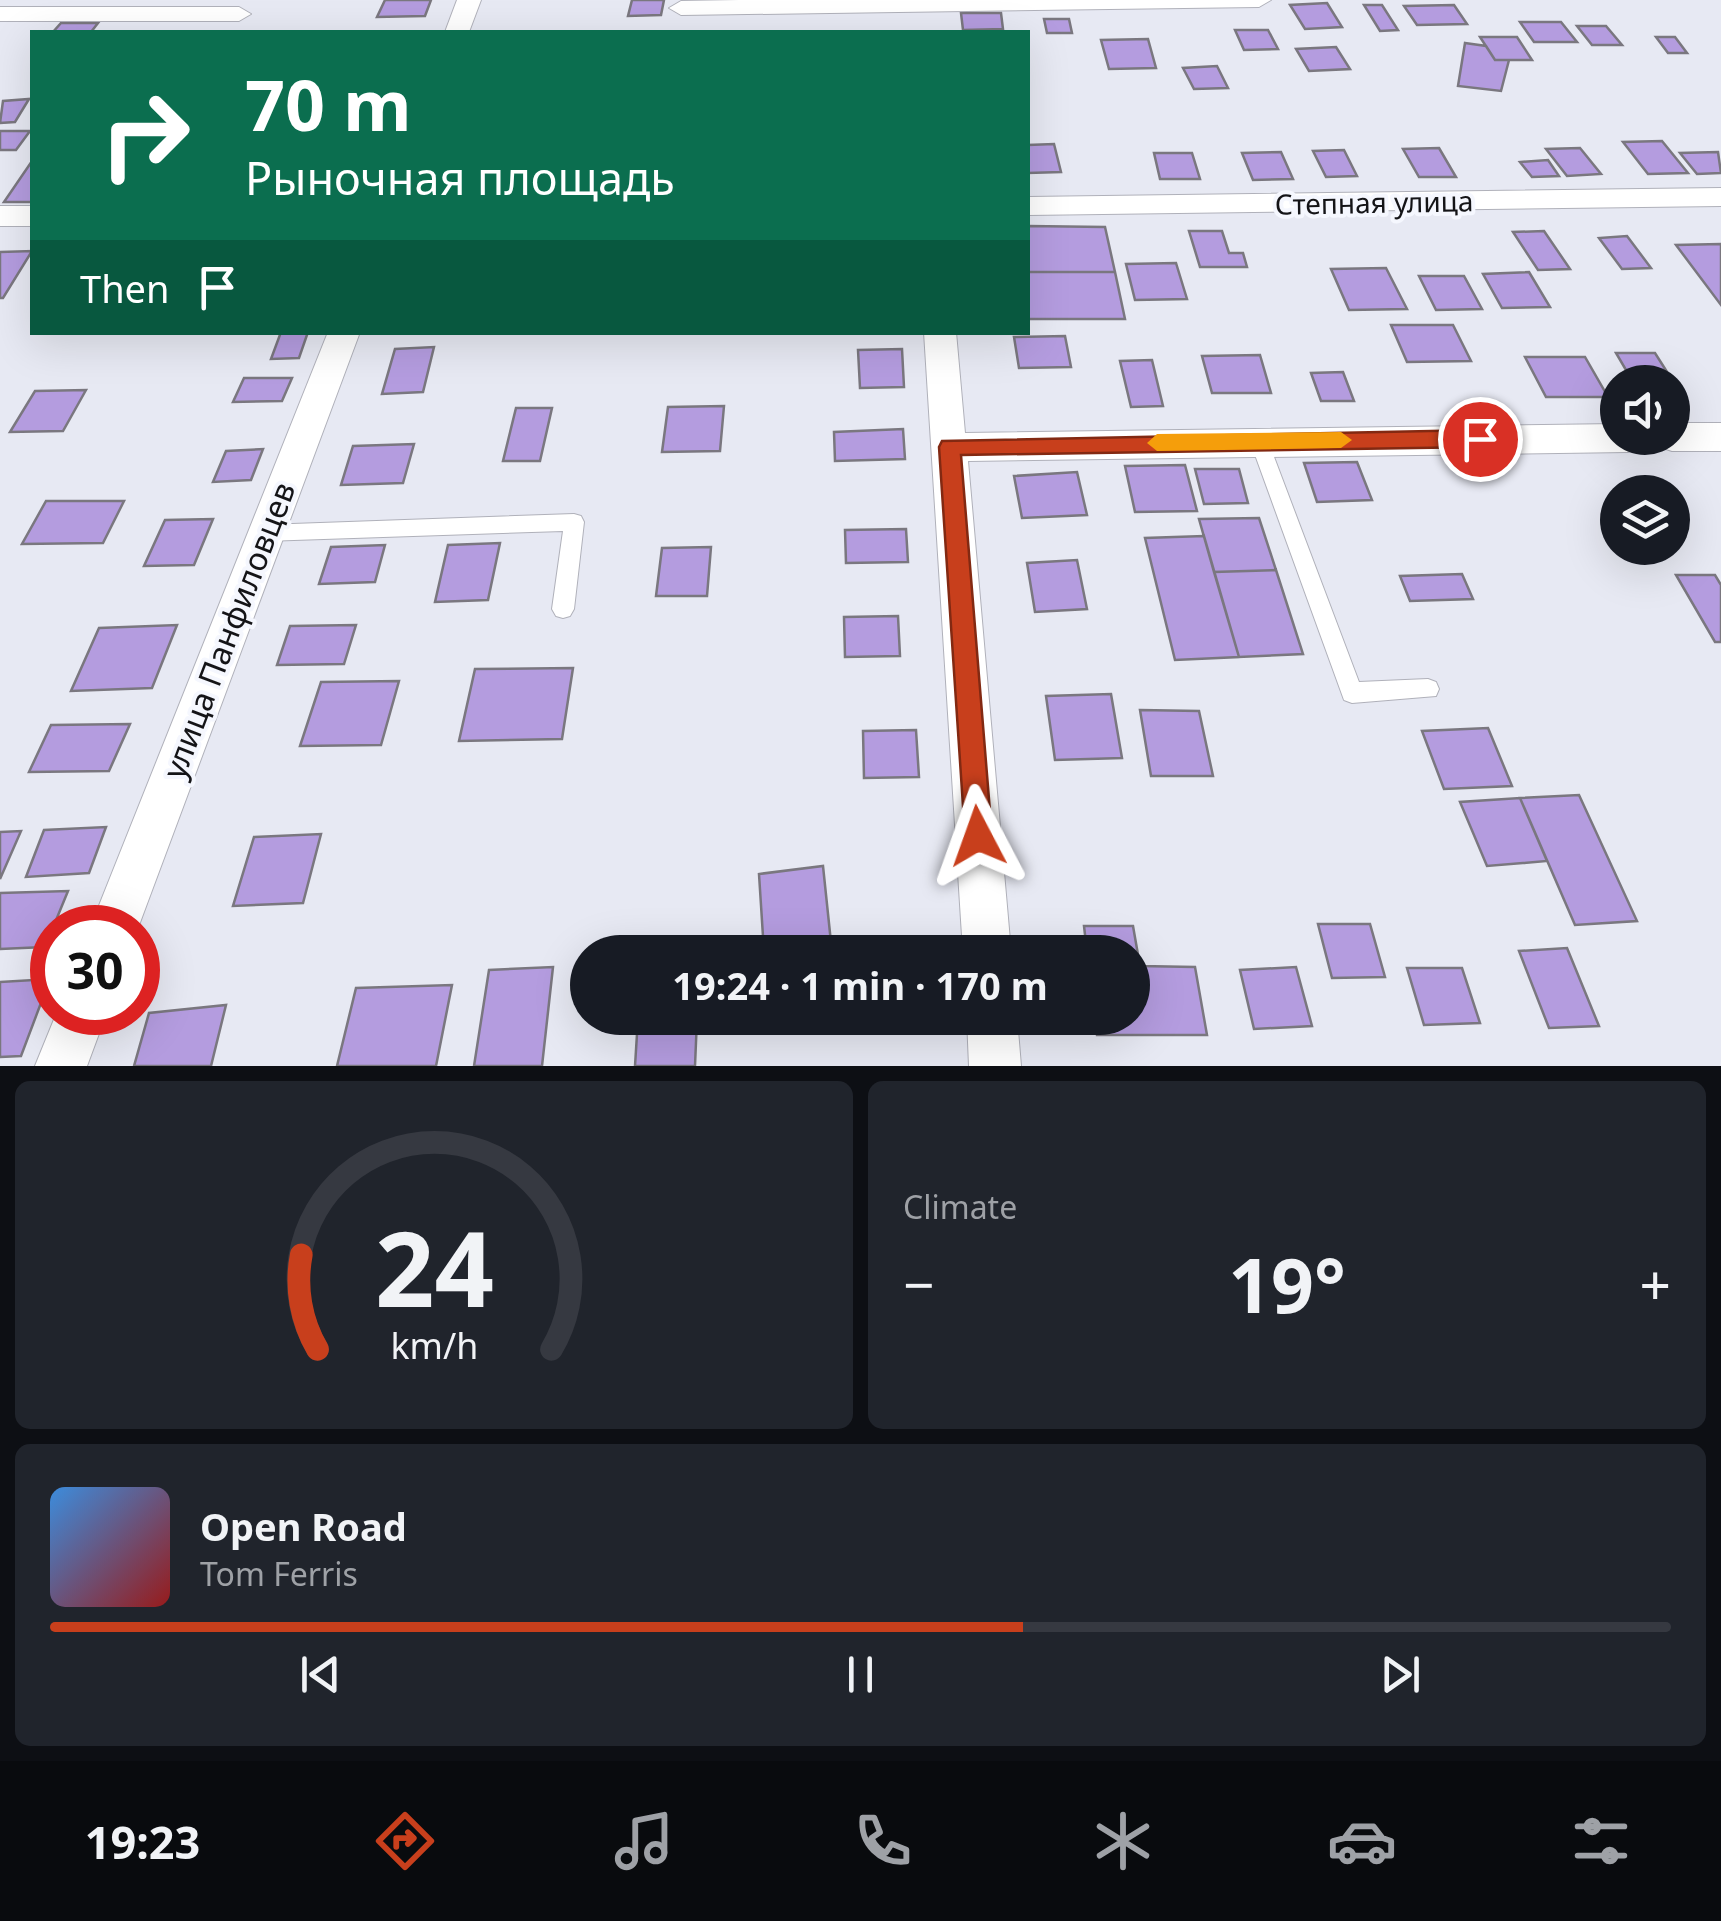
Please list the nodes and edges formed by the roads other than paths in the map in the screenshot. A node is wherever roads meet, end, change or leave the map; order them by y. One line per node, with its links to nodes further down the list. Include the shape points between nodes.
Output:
1 (469, 0): 7 (street)
2 (1259, 0): 3 (street)
3 (914, 3): 4 (street); 8 (street)
4 (680, 8)
5 (16, 10): 6 (street); 9 (street)
6 (239, 14)
7 (458, 30)
8 (916, 30)
9 (0, 34)
10 (1721, 197): 11 (street, Степная улица)
11 (1030, 206)
12 (0, 216): 13 (street)
13 (30, 216)
14 (343, 335): 21 (street, улица Панфиловцев)
15 (940, 335): 20 (street)
16 (1690, 437): 17 (street)
17 (1721, 437)
18 (1600, 438): 19 (street)
19 (1259, 441): 20 (street); 23 (lane, via 1352,693)
20 (950, 447): 25 (street)
21 (264, 534): 22 (lane, via 574,522); 24 (street, улица Панфиловцев)
22 (562, 610)
23 (1428, 688)
24 (123, 905)
25 (986, 935)
26 (73, 1035): 28 (street)
27 (993, 1035): 29 (street)
28 (61, 1066)
29 (996, 1066)

